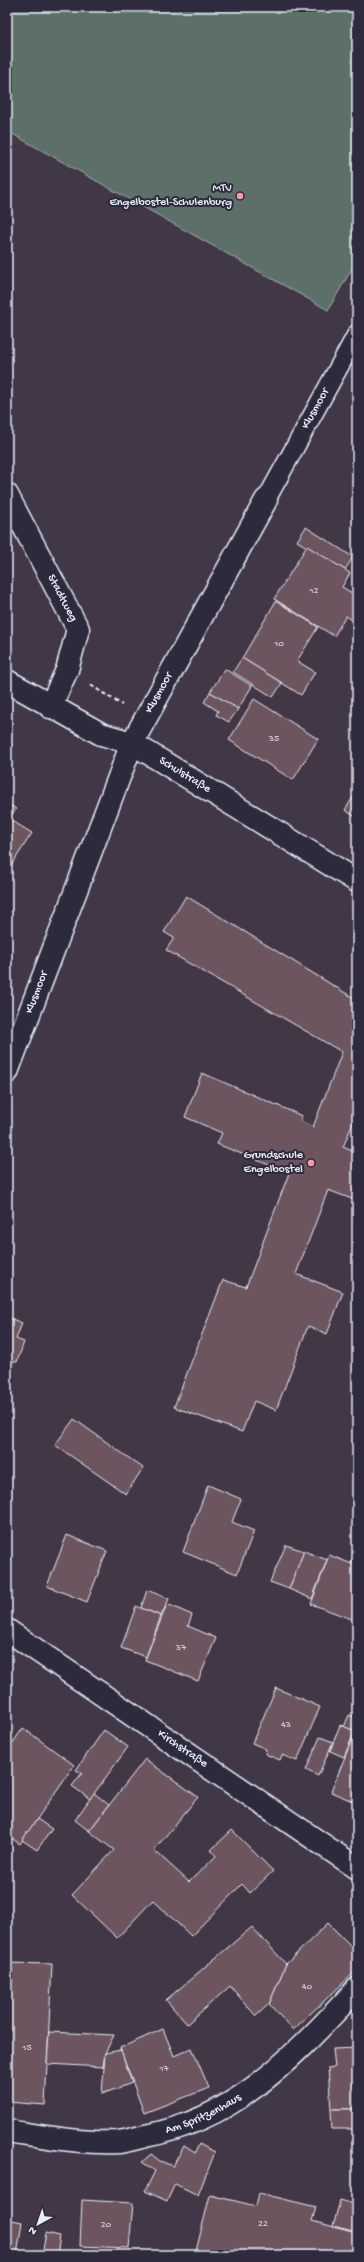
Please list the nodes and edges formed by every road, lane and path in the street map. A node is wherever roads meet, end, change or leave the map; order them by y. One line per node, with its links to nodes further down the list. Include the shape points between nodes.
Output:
1 (357, 334): 3 (lane, Klusmoor)
2 (7, 495): 4 (street, Stadtweg, via 78,629)
3 (266, 500): 7 (street, Klusmoor)
4 (67, 670): 6 (street, Stadtweg); 7 (path)
5 (7, 680): 6 (street, Schulstraße)
6 (50, 707): 8 (street, Schulstraße, via 101,734)
7 (144, 719): 8 (street, Klusmoor)
8 (132, 743): 9 (street, Schulstraße); 10 (street, Klusmoor)
9 (357, 881)
10 (7, 1072)
11 (7, 1630): 12 (street, Kirchstraße)
12 (357, 1868)
13 (357, 1988): 14 (street, Am Spritzenhaus, via 268,2078 222,2110 174,2131 118,2142)
14 (7, 2131)

